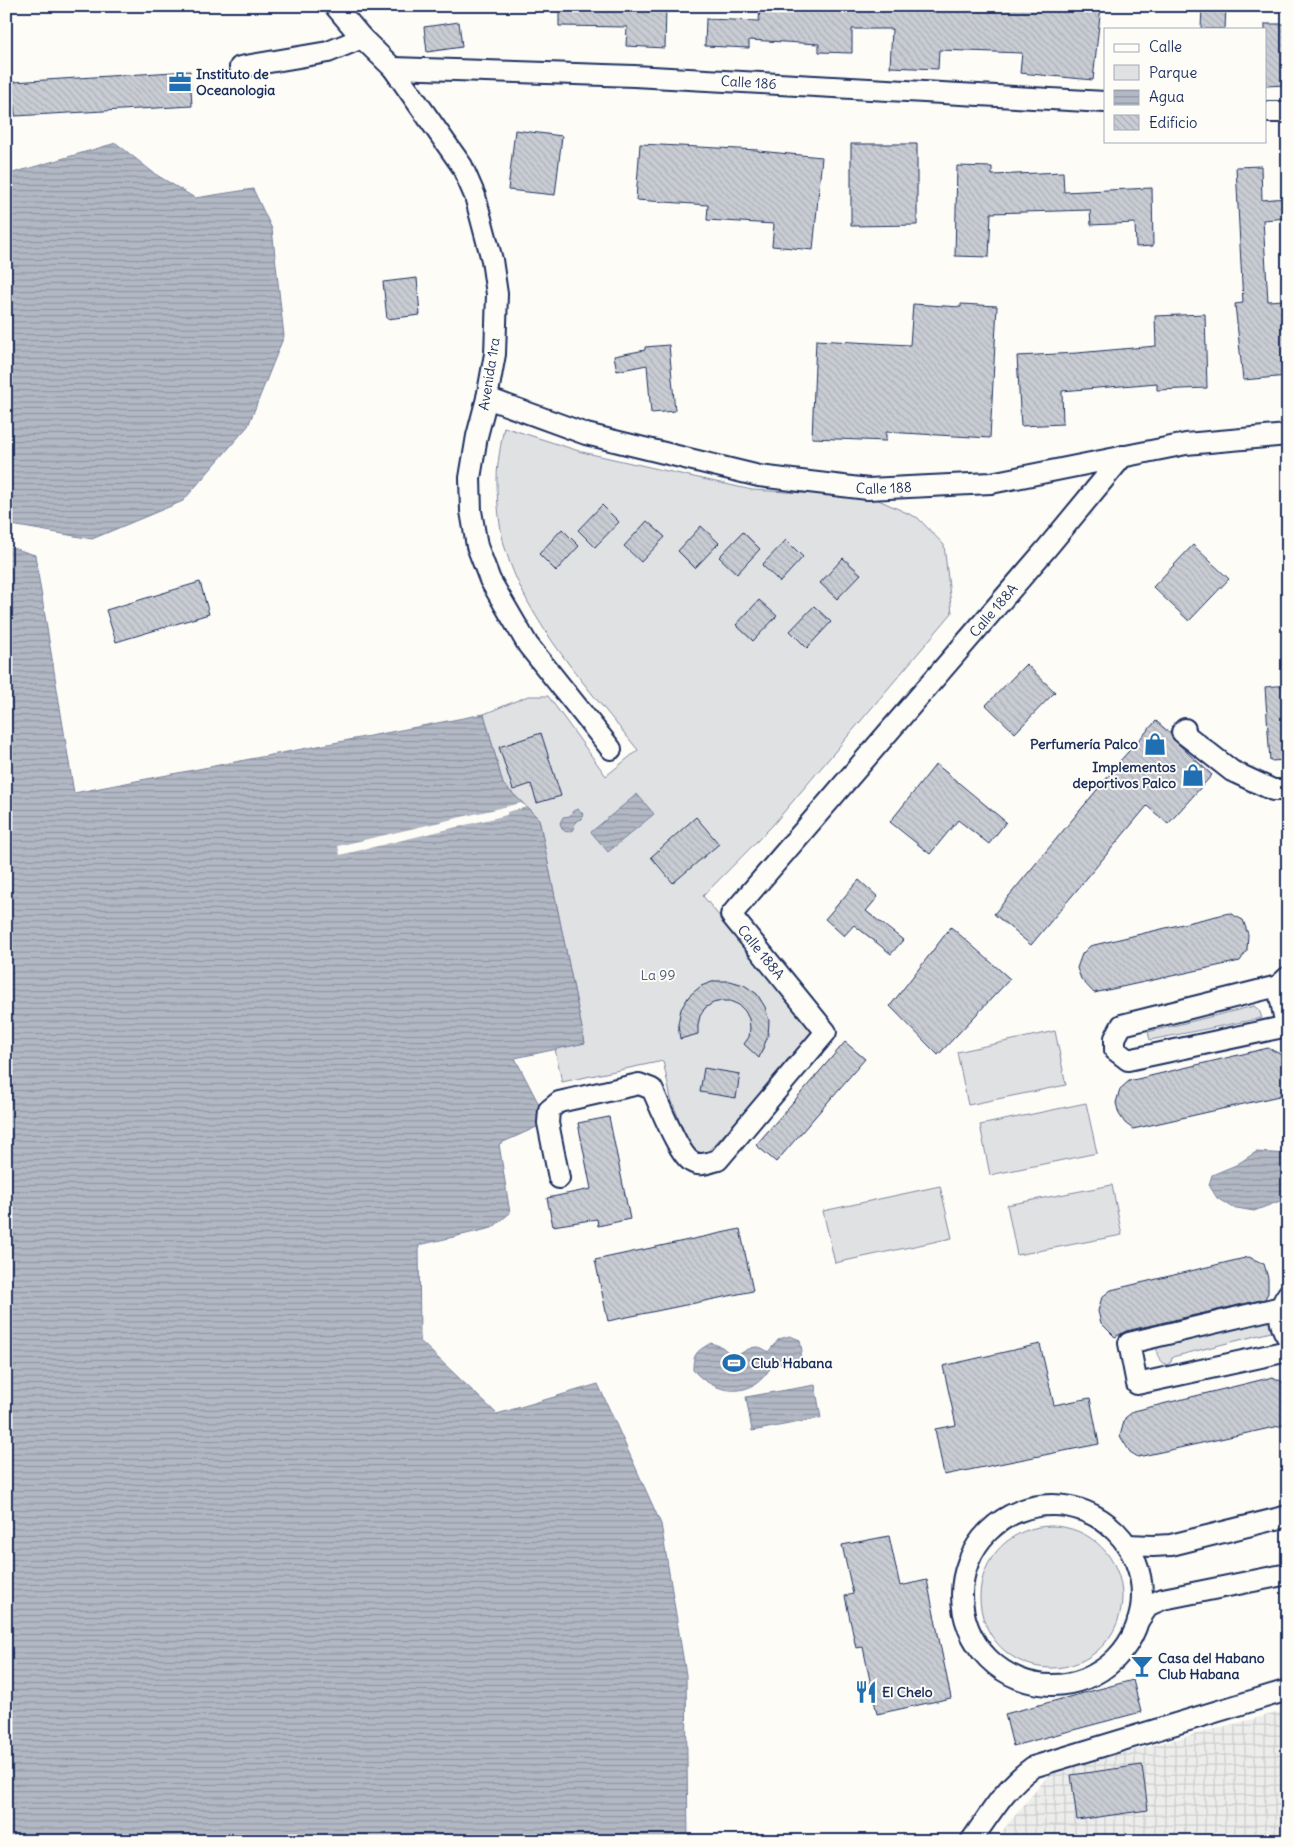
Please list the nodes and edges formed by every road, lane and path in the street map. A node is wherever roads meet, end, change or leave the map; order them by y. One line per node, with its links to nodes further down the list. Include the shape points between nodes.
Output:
1 (335, 6): 2 (street, Avenida 1ra)
2 (362, 38): 3 (street, via 328,52); 4 (street, Avenida 1ra)
3 (240, 68)
4 (394, 68): 5 (street, Calle 186, via 634,76); 8 (street, Avenida 1ra, via 462,166 476,196 497,294 495,354)
5 (1104, 102)
6 (1266, 112): 7 (street)
7 (1288, 112)
8 (488, 398): 10 (street, Calle 188, via 586,434 749,473 868,489 991,484); 12 (street, Avenida 1ra, via 470,478 477,546 490,580 528,645)
9 (1288, 435): 10 (street, Calle 188, via 1186,444)
10 (1123, 456): 16 (street, Calle 188A, via 731,915 826,1032 718,1160 703,1164 692,1162 681,1151 652,1089 646,1086 639,1084 559,1102 549,1110 548,1123)
11 (1185, 729): 13 (street, via 1182,732 1232,771 1273,790)
12 (611, 749)
13 (1288, 790)
14 (1283, 982): 15 (street); 15 (street, via 1122,1025 1115,1038 1115,1050 1128,1060)
15 (1287, 1026)
16 (559, 1178)
17 (1284, 1300): 18 (street, via 1280,1321); 19 (street, via 1129,1343 1136,1384)
18 (1288, 1338)
19 (1288, 1351)
20 (1288, 1516): 21 (street, via 1171,1545)
21 (1127, 1545): 23 (street, via 1141,1582 1142,1602); 23 (street, via 1108,1524 1083,1510 1055,1504 1027,1508 1001,1520 981,1538 968,1560 961,1586 963,1613 972,1638 988,1659 1009,1675 1034,1684 1052,1685 1086,1679 1109,1665 1127,1645)
22 (1288, 1574): 23 (street, via 1163,1599 1149,1605)
23 (1138, 1621)
24 (1288, 1690): 25 (street, via 1033,1767 1005,1793)
25 (971, 1841)

